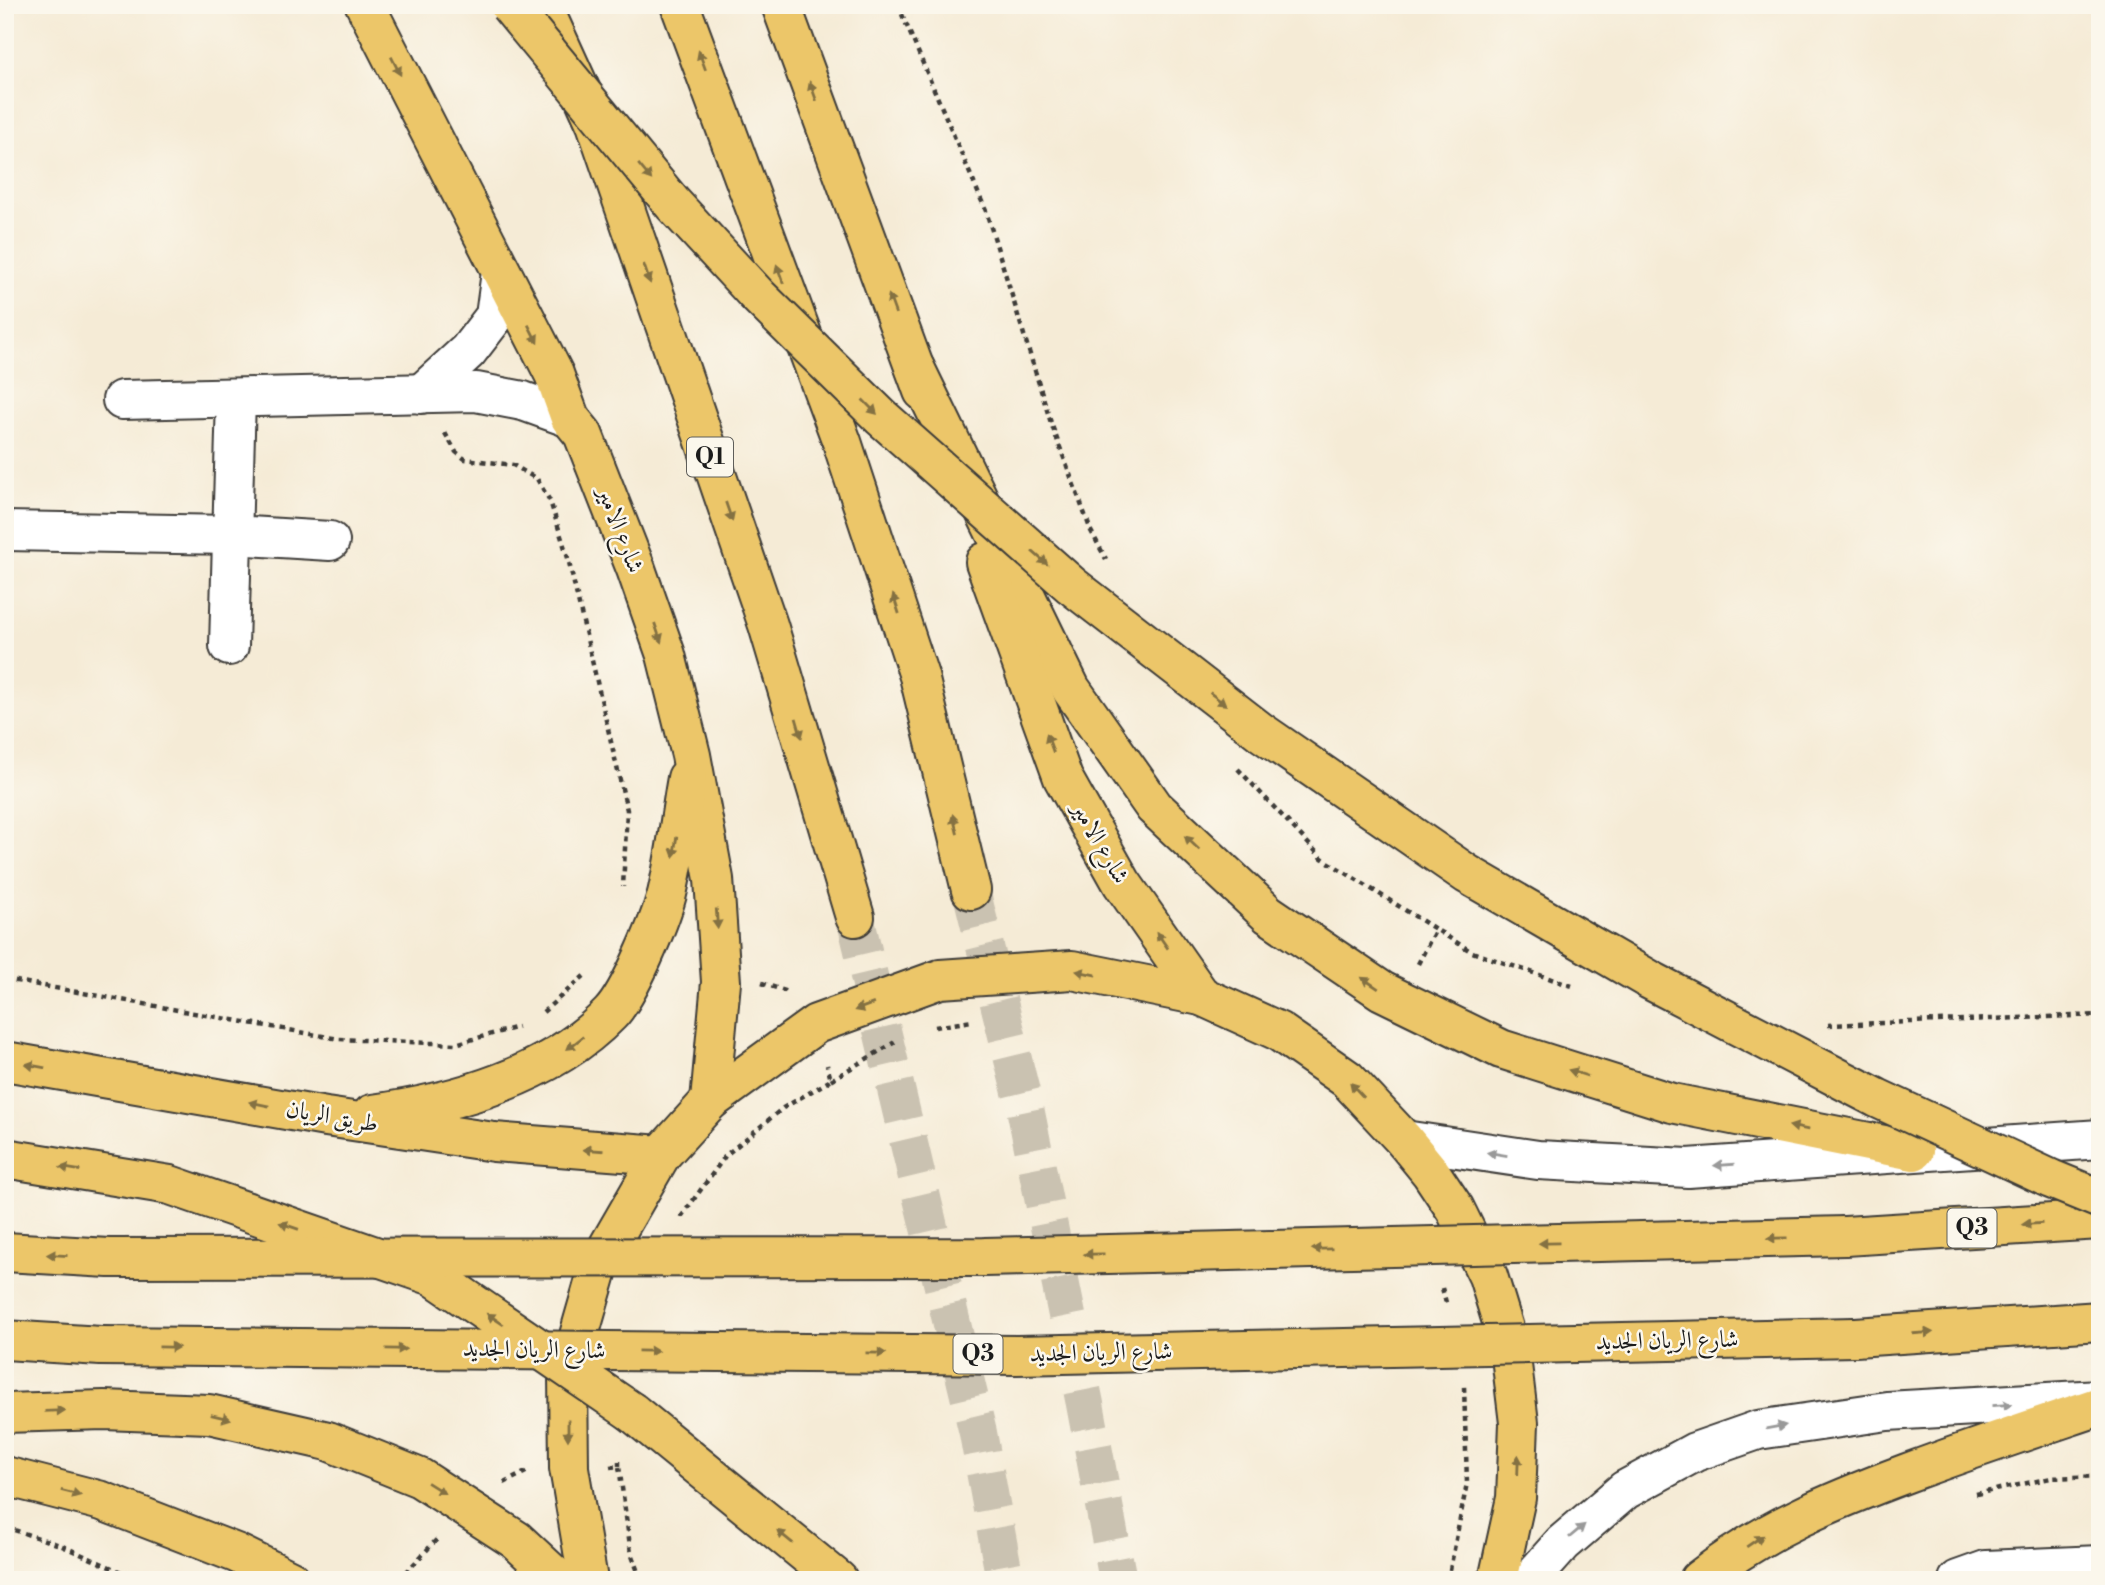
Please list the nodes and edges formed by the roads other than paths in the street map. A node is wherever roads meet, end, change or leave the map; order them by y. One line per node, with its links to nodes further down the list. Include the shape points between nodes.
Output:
1 (365, 5): 6 (main road, شارع الامير, one-way to 6)
2 (509, 5): 28 (main road, one-way to 28, bridge, via 673,204 881,417 1071,585 1261,732 1467,874 1650,980 1877,1098)
3 (542, 5): 18 (main road, Q1, one-way to 18, via 596,124 768,625)
4 (680, 5): 17 (main road, one-way to 4, via 915,663 842,442)
5 (781, 5): 7 (main road, شارع الامير, one-way to 5)
6 (501, 272): 8 (street, via 495,316 468,351); 11 (main road, شارع الامير, one-way to 11, via 554,374)
7 (915, 368): 19 (main road, شارع الامير, one-way to 7, via 1122,883 1063,778); 25 (main road, one-way to 7, via 1672,1103 1502,1049 1382,991 1268,914 1154,807 1071,690)
8 (421, 394): 9 (street); 11 (street, via 475,392 523,401)
9 (236, 398): 10 (street); 13 (street)
10 (122, 400)
11 (570, 418): 16 (main road, شارع الامير, one-way to 16, via 583,433 636,569 666,655)
12 (5, 531): 13 (street)
13 (232, 534): 14 (street); 15 (street)
14 (330, 541)
15 (229, 646)
16 (691, 755): 21 (main road, شارع الامير, one-way to 21, via 714,879 721,982); 22 (main road, one-way to 22, via 666,896 639,966 611,1013 568,1049 501,1081 421,1105)
17 (971, 890)
18 (855, 917)
19 (1201, 996): 21 (main road, one-way to 21, via 1072,970 940,979 816,1024); 24 (main road, one-way to 19, via 1346,1079 1278,1031)
20 (5, 1061): 22 (main road, طريق الريان, one-way to 20)
21 (710, 1101): 26 (main road)
22 (326, 1117): 26 (main road, طريق الريان, one-way to 22, via 494,1142)
23 (2100, 1139): 25 (street)
24 (1404, 1140): 25 (street, one-way to 24, via 1688,1168 1538,1160); 42 (main road, one-way to 24, via 1516,1498 1519,1423 1510,1348 1488,1276 1455,1209)
25 (1914, 1151)
26 (661, 1155): 40 (main road, one-way to 40, via 601,1259 568,1374 569,1468)
27 (5, 1158): 41 (main road, one-way to 27, bridge, via 632,1412 433,1276 170,1185)
28 (2100, 1199)
29 (2100, 1220): 30 (main road, Q3, one-way to 30, bridge, via 1845,1236 984,1257 109,1258)
30 (5, 1252)
31 (2100, 1321): 32 (main road, شارع الريان الجديد / Q3, one-way to 31, bridge, via 101,1346 1017,1355 1855,1337)
32 (5, 1340)
33 (2100, 1399): 43 (street, one-way to 33, via 1563,1543 1625,1490 1695,1452 1758,1430 1887,1412)
34 (2100, 1406): 44 (main road, one-way to 34, via 1766,1533 1862,1490)
35 (5, 1413): 39 (main road, one-way to 39, via 209,1414 328,1441 420,1478 516,1540)
36 (5, 1476): 38 (main road, one-way to 38, via 102,1501 236,1553)
37 (2100, 1565): 45 (street, via 1986,1570)
38 (291, 1580)
39 (559, 1580)
40 (588, 1580)
41 (838, 1580)
42 (1498, 1580)
43 (1530, 1580)
44 (1699, 1580)
45 (1958, 1580)

